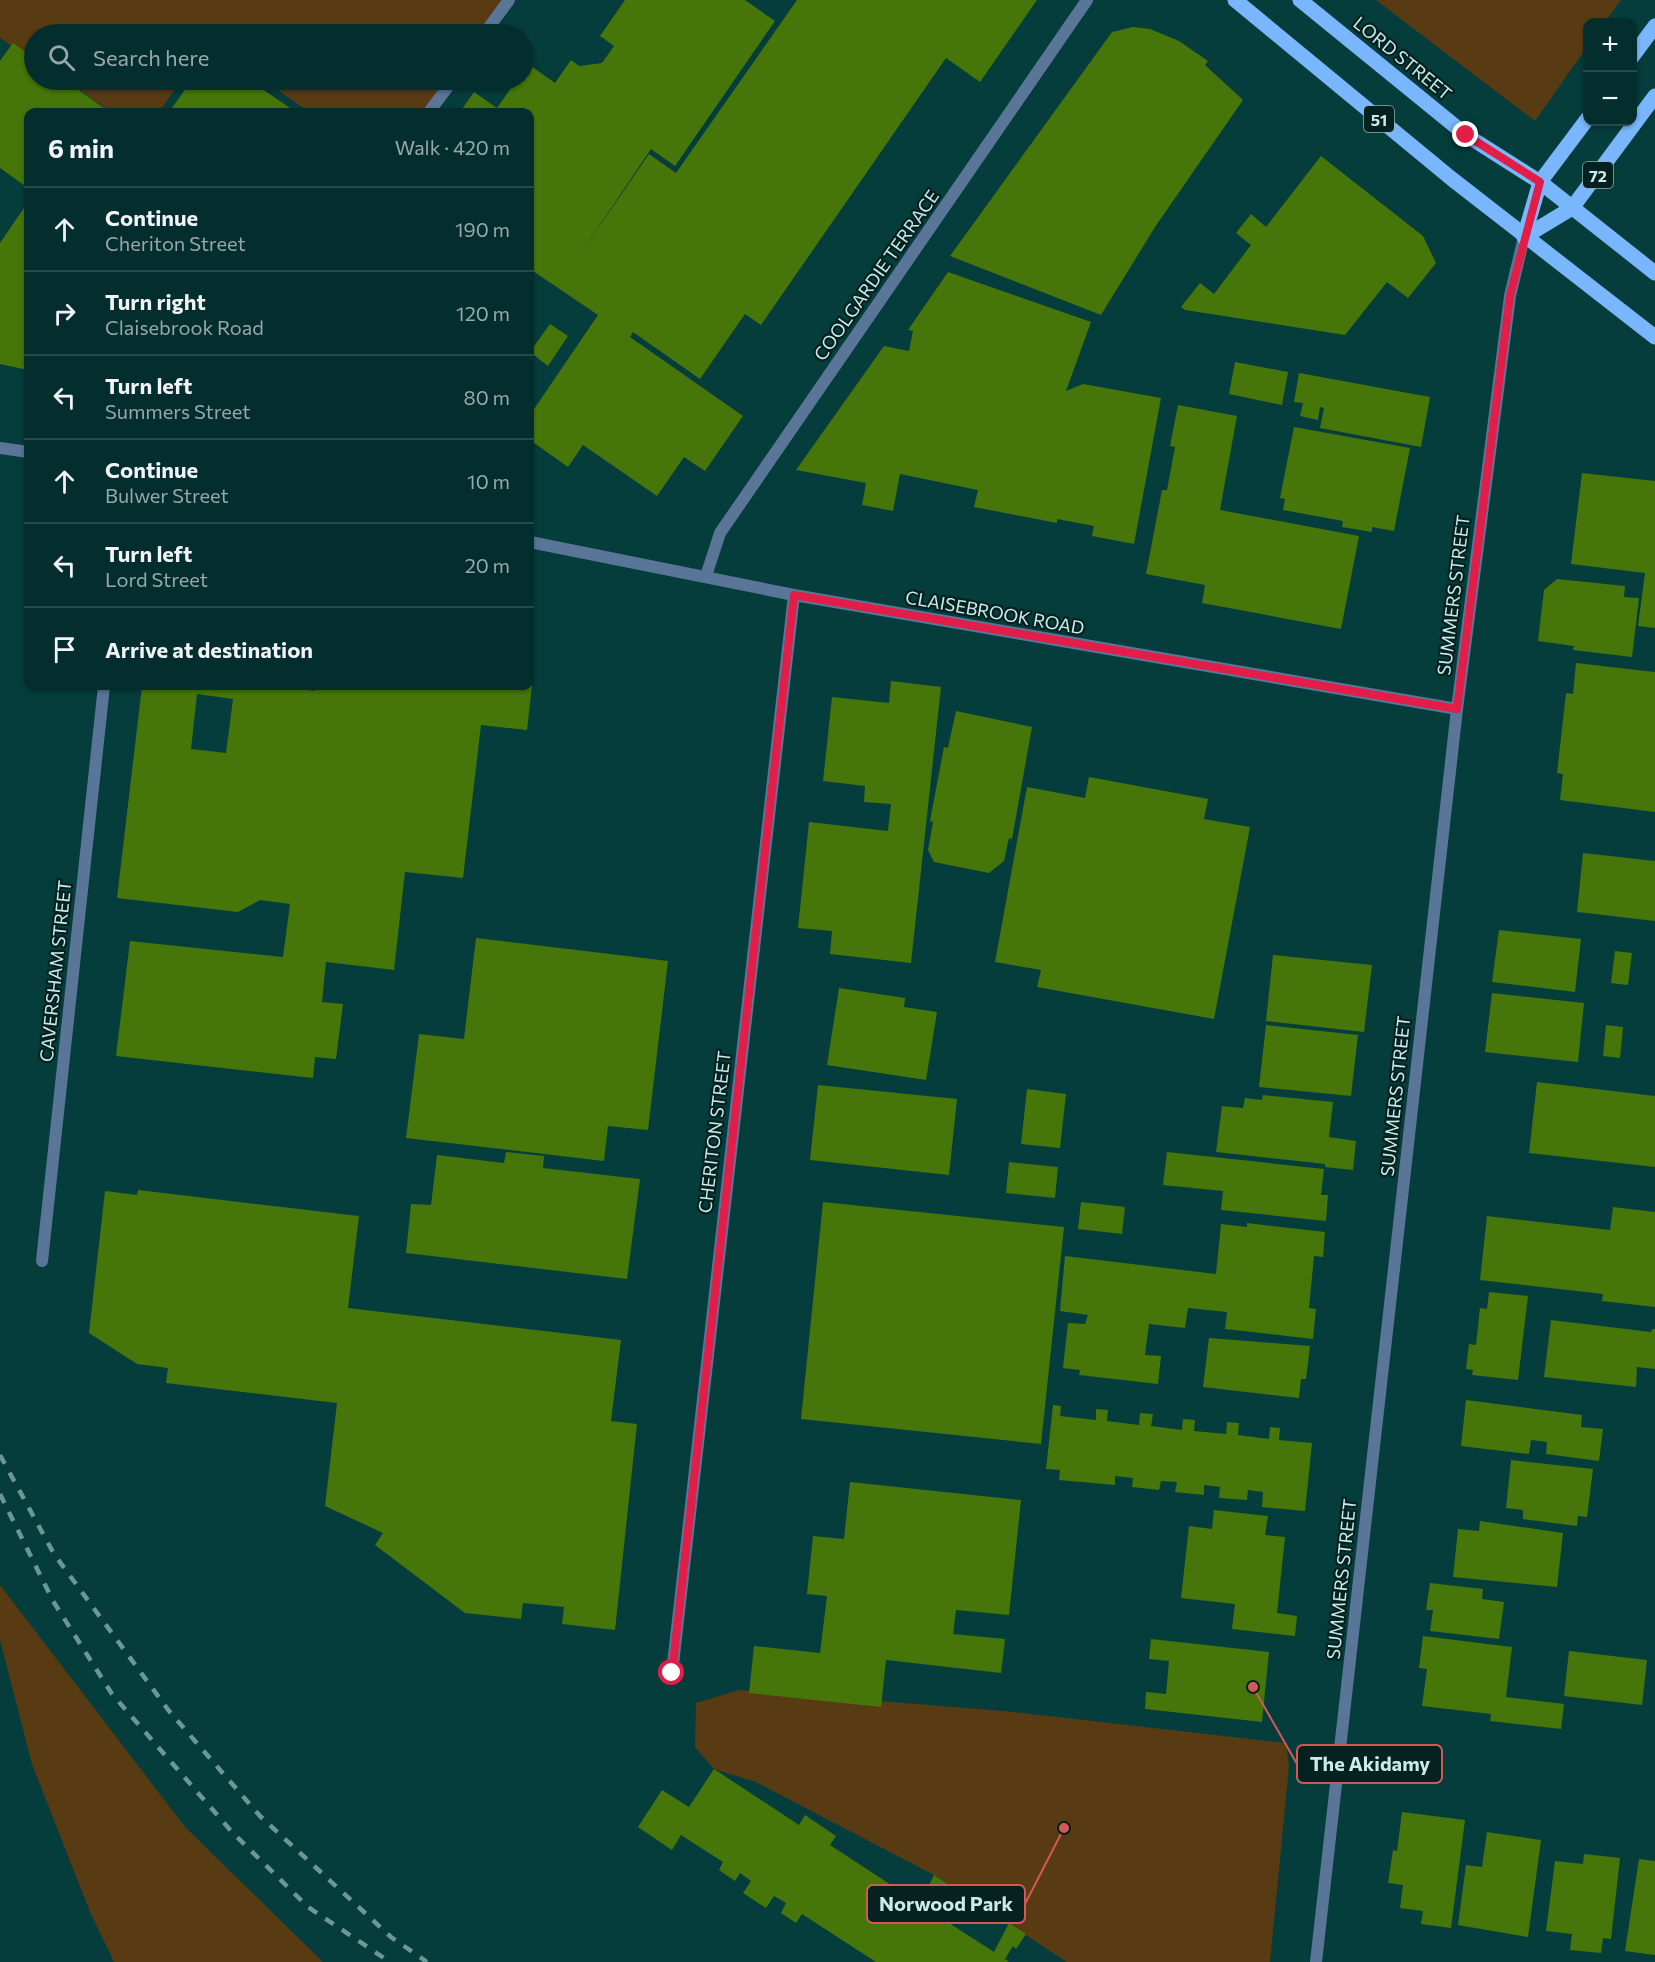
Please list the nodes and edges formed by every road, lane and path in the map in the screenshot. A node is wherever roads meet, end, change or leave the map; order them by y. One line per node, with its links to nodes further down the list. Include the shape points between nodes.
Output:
1 (509, 0): 5 (street)
2 (1087, 0): 20 (street, COOLGARDIE TERRACE, via 720,533)
3 (1235, 0): 14 (main road, 51)
4 (1300, 0): 12 (main road, LORD STREET / 51, via 1466,135)
5 (491, 24)
6 (1655, 26): 7 (main road)
7 (1637, 50)
8 (446, 90): 10 (street)
9 (1655, 96): 13 (main road, 72)
10 (432, 108)
11 (1583, 123): 12 (main road, 72)
12 (1540, 182): 13 (main road, LORD STREET / 51); 14 (main road, 72)
13 (1572, 208): 14 (main road, 72); 15 (main road, LORD STREET / 51)
14 (1524, 237): 16 (main road, 51); 23 (street, SUMMERS STREET, via 1510,296)
15 (1655, 273)
16 (1655, 337)
17 (0, 448): 18 (street)
18 (24, 451)
19 (534, 543): 20 (street, CLAISEBROOK ROAD)
20 (706, 576): 21 (street, CLAISEBROOK ROAD)
21 (794, 595): 23 (street, CLAISEBROOK ROAD); 25 (street, CHERITON STREET)
22 (104, 690): 24 (street, CAVERSHAM STREET)
23 (1457, 709): 26 (street, SUMMERS STREET)
24 (42, 1261)
25 (672, 1673)
26 (1316, 1962)

